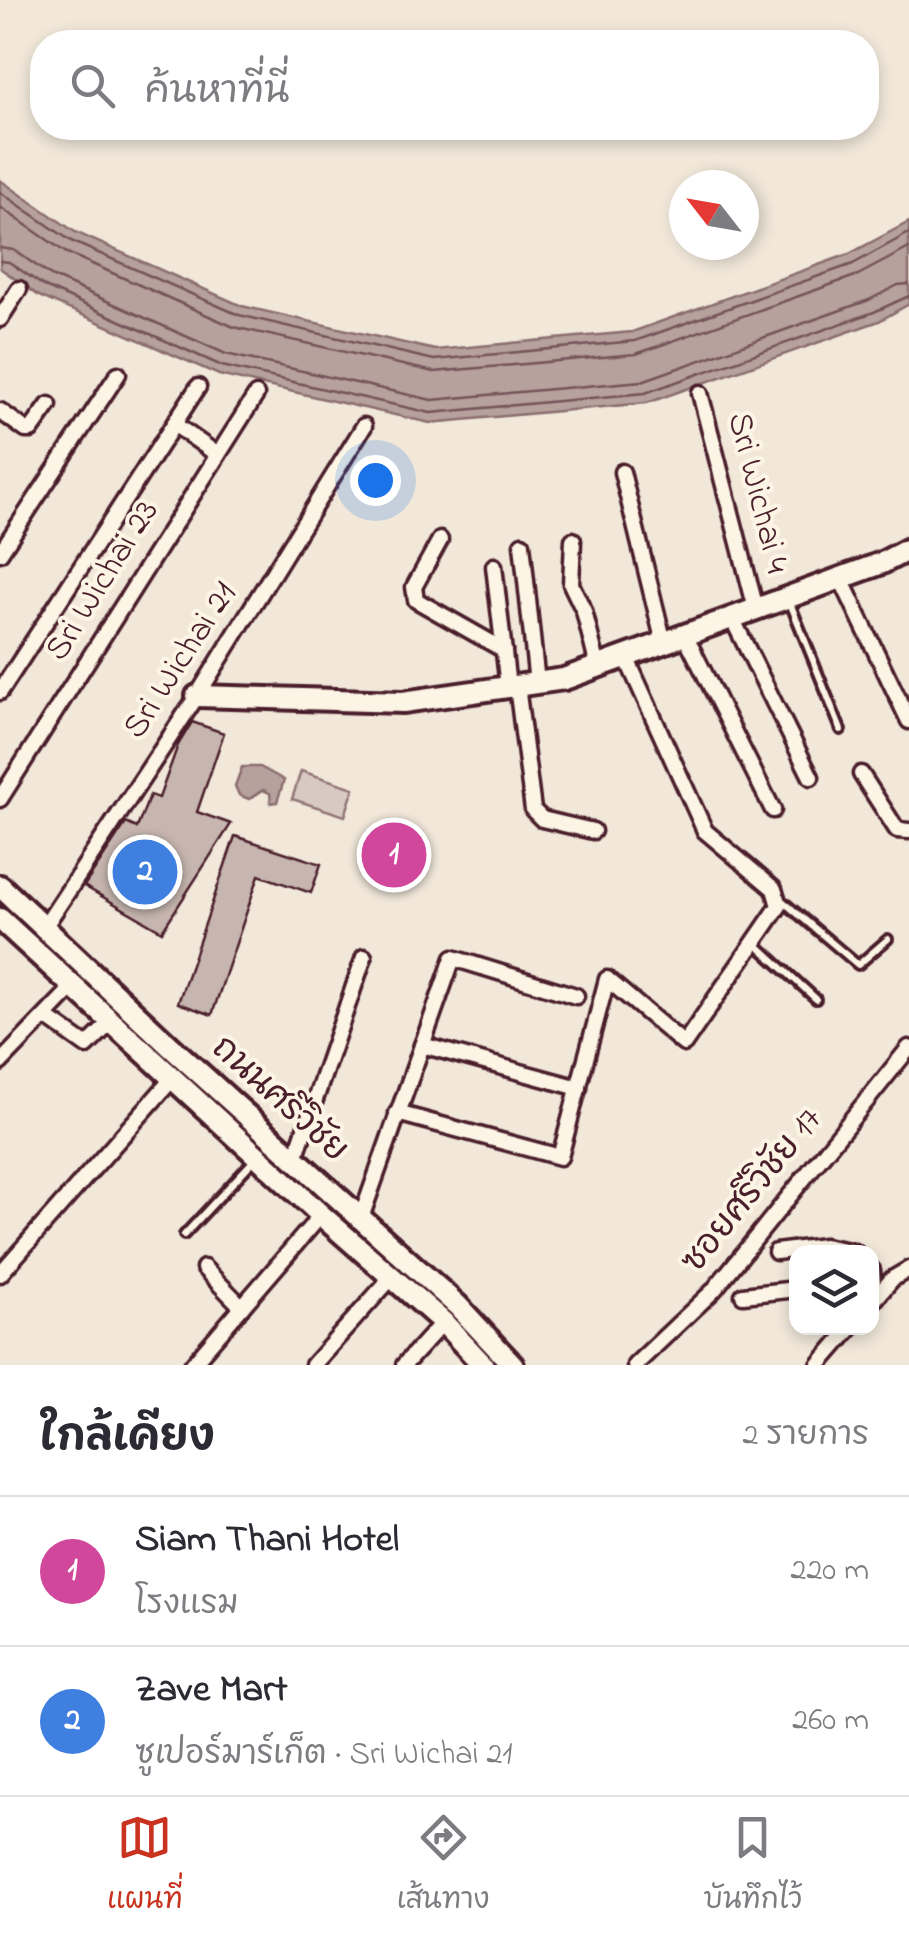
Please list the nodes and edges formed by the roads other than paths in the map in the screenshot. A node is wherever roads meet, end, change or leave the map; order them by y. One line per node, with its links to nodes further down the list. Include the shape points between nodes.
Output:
1 (19, 289): 2 (street)
2 (0, 319)
3 (118, 374): 16 (street)
4 (198, 387): 9 (street)
5 (700, 393): 21 (street, Sri Wichai 4)
6 (256, 395): 11 (street, Sri Wichai 23)
7 (49, 406): 8 (street, via 31,430)
8 (0, 411)
9 (174, 424): 11 (street); 29 (street)
10 (364, 426): 30 (street, Sri Wichai 21)
11 (218, 455): 35 (street, Sri Wichai 23)
12 (622, 472): 24 (street)
13 (440, 540): 25 (street, via 414,588 416,600)
14 (573, 540): 27 (street, via 571,584)
15 (522, 544): 28 (street)
16 (0, 553)
17 (907, 554): 19 (main road)
18 (494, 566): 25 (street)
19 (840, 577): 20 (main road); 31 (street)
20 (788, 598): 21 (main road); 32 (lane)
21 (756, 609): 22 (main road)
22 (732, 618): 23 (main road); 34 (street)
23 (685, 635): 24 (main road); 36 (street)
24 (664, 643): 26 (main road)
25 (504, 650): 28 (street)
26 (626, 656): 27 (main road); 40 (street, via 705,832)
27 (598, 667): 28 (main road)
28 (521, 685): 30 (main road, via 403,702); 38 (street, via 533,810 542,819)
29 (0, 692)
30 (197, 696): 42 (street, Sri Wichai 21)
31 (909, 721)
32 (841, 730)
33 (861, 774): 37 (street, via 896,830)
34 (811, 777)
35 (0, 799)
36 (774, 810)
37 (909, 831)
38 (593, 832)
39 (0, 886): 42 (main road, ถนนศรีวิชัย)
40 (778, 898): 43 (lane, via 858,966); 44 (street)
41 (2, 924): 46 (main road, ถนนศรีวิชัย)
42 (45, 926): 52 (main road, ถนนศรีวิชัย)
43 (888, 939)
44 (755, 943): 48 (lane); 56 (street, via 684,1044 607,979)
45 (364, 958): 61 (street)
46 (74, 986): 49 (street); 50 (main road, ถนนศรีวิชัย)
47 (576, 996): 51 (street, via 454,958)
48 (816, 1000)
49 (46, 1018): 50 (street, via 87,1046); 54 (street)
50 (112, 1022): 55 (main road, ถนนศรีวิชัย)
51 (422, 1045): 56 (street); 57 (street)
52 (171, 1046): 55 (main road, via 175,1058); 58 (main road, ถนนศรีวิชัย)
53 (909, 1048): 82 (street, ซอยศรีวิชัย 17, via 712,1291)
54 (0, 1063)
55 (165, 1070): 59 (main road, ถนนศรีวิชัย); 69 (street)
56 (578, 1088): 57 (street, via 560,1158)
57 (397, 1113): 63 (street)
58 (250, 1116): 59 (main road, via 232,1120); 61 (main road, ถนนศรีวิชัย)
59 (234, 1133): 60 (main road, ถนนศรีวิชัย)
60 (258, 1156): 62 (main road, ถนนศรีวิชัย); 64 (lane)
61 (295, 1158): 63 (main road, ถนนศรีวิชัย)
62 (320, 1215): 70 (main road, ถนนศรีวิชัย); 74 (street)
63 (361, 1218): 81 (main road, ถนนศรีวิชัย)
64 (184, 1235)
65 (789, 1250): 66 (street)
66 (776, 1252)
67 (204, 1268): 74 (street)
68 (909, 1269): 71 (street)
69 (0, 1274)
70 (391, 1278): 75 (main road, ถนนศรีวิชัย); 78 (street)
71 (879, 1281)
72 (789, 1289): 73 (street)
73 (742, 1295)
74 (242, 1307): 77 (street)
75 (443, 1322): 79 (street); 80 (main road, ถนนศรีวิชัย)
76 (845, 1335): 83 (street)
77 (192, 1365)
78 (313, 1365)
79 (404, 1365)
80 (483, 1365)
81 (513, 1365)
82 (635, 1365)
83 (819, 1365)

